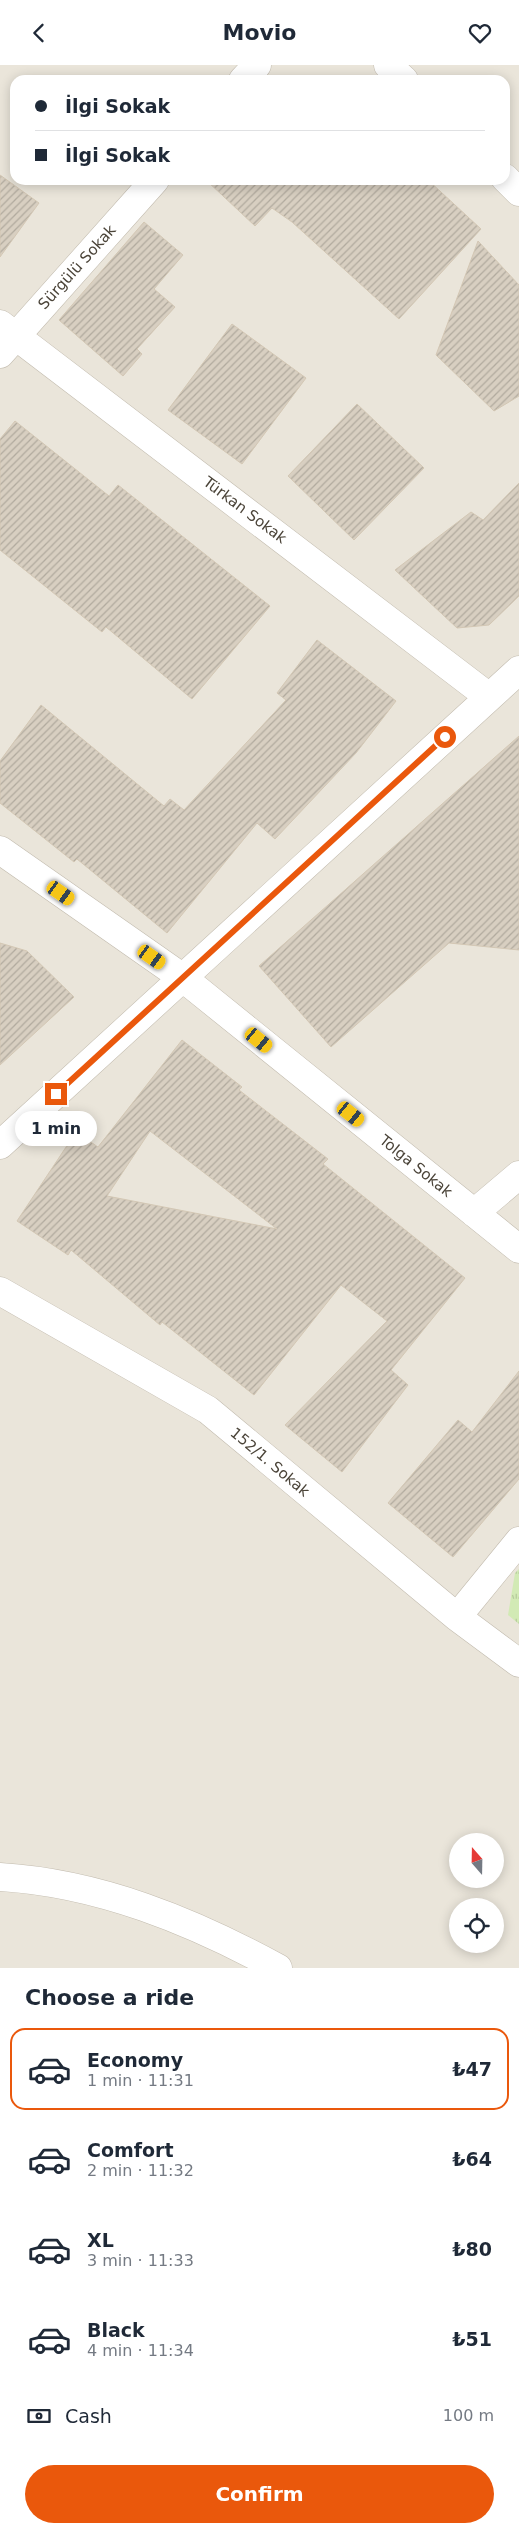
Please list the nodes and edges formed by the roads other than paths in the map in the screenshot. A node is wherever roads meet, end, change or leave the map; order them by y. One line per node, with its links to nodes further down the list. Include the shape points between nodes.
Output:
1 (256, 65): 3 (street)
2 (388, 65): 4 (street)
3 (247, 75)
4 (399, 75)
5 (510, 183): 7 (street)
6 (149, 185): 8 (street, Sürgülü Sokak)
7 (519, 192)
8 (5, 338): 10 (street, Türkan Sokak)
9 (518, 673): 10 (street)
10 (489, 697): 12 (street)
11 (0, 850): 12 (street, Tolga Sokak)
12 (183, 978): 13 (street); 15 (street, Tolga Sokak)
13 (0, 1145)
14 (519, 1175): 15 (street)
15 (474, 1213): 16 (street, Tolga Sokak)
16 (519, 1249)
17 (0, 1291): 19 (street, 152/1. Sokak, via 208,1410)
18 (519, 1541): 19 (street)
19 (457, 1617): 20 (street, 152/1. Sokak)
20 (519, 1663)
21 (0, 1877): 22 (street, via 36,1879 128,1900 230,1942)
22 (278, 1968)

